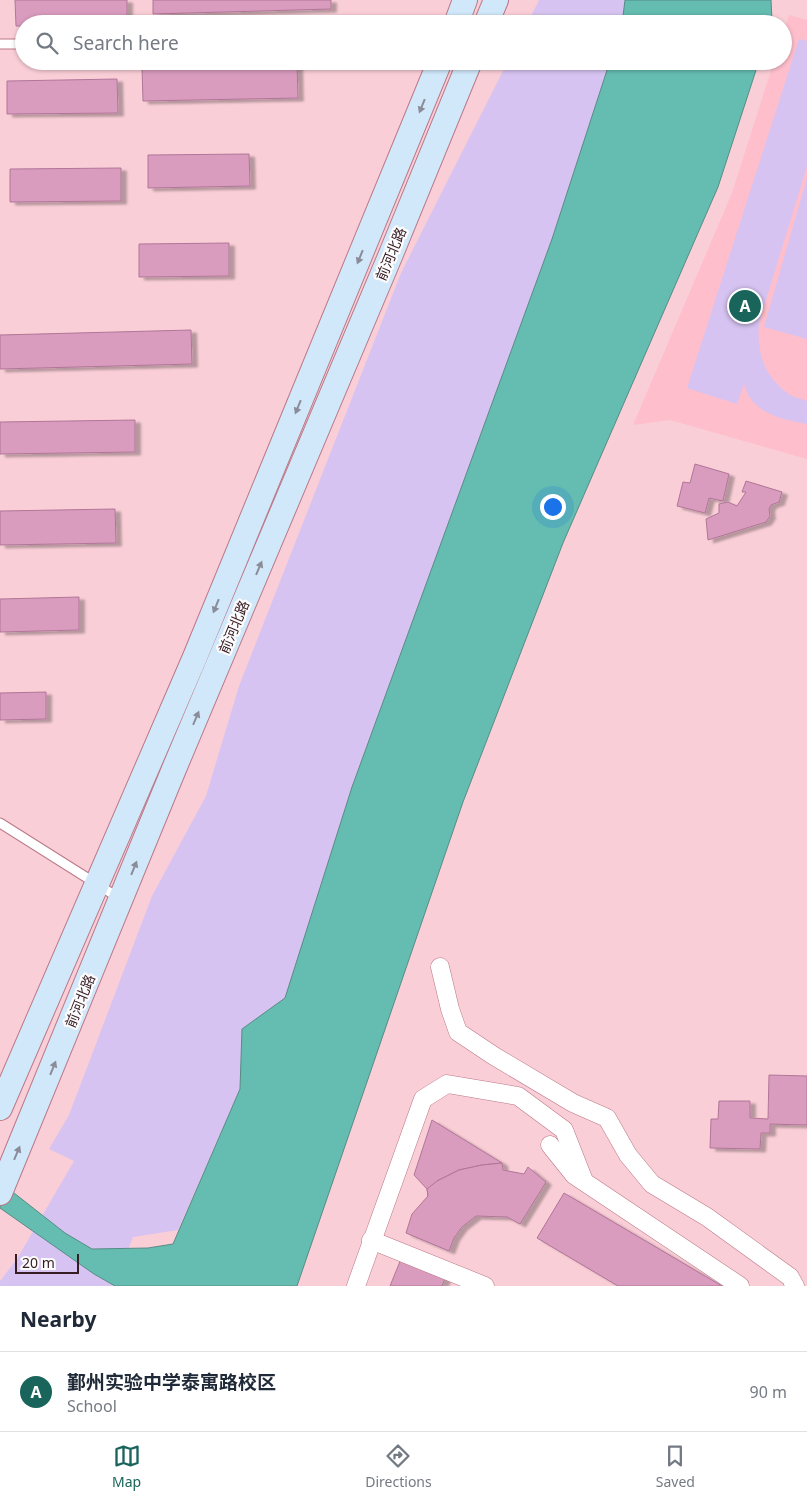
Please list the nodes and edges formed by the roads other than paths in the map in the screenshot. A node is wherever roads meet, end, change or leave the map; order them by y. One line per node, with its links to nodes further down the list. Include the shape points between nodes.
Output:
1 (466, 0): 3 (main road)
2 (496, 0): 4 (main road)
3 (460, 15)
4 (490, 15)
5 (0, 44): 6 (lane)
6 (15, 44)
7 (436, 70): 10 (main road, 前河北路, one-way to 10, via 195,657)
8 (466, 70): 11 (main road, 前河北路, one-way to 8)
9 (0, 824): 10 (lane)
10 (97, 884): 11 (lane); 13 (main road, 前河北路)
11 (122, 899): 16 (main road, 前河北路, one-way to 11)
12 (440, 967): 21 (street, via 458,1032 573,1102 606,1118 628,1155 652,1184 707,1217 790,1277)
13 (1, 1106)
14 (550, 1145): 15 (street, via 574,1175)
15 (584, 1181): 17 (street, via 564,1130 518,1096 447,1084 423,1099); 20 (street)
16 (0, 1193)
17 (372, 1240): 18 (street); 19 (street)
18 (356, 1286)
19 (485, 1286)
20 (740, 1286)
21 (796, 1286)

